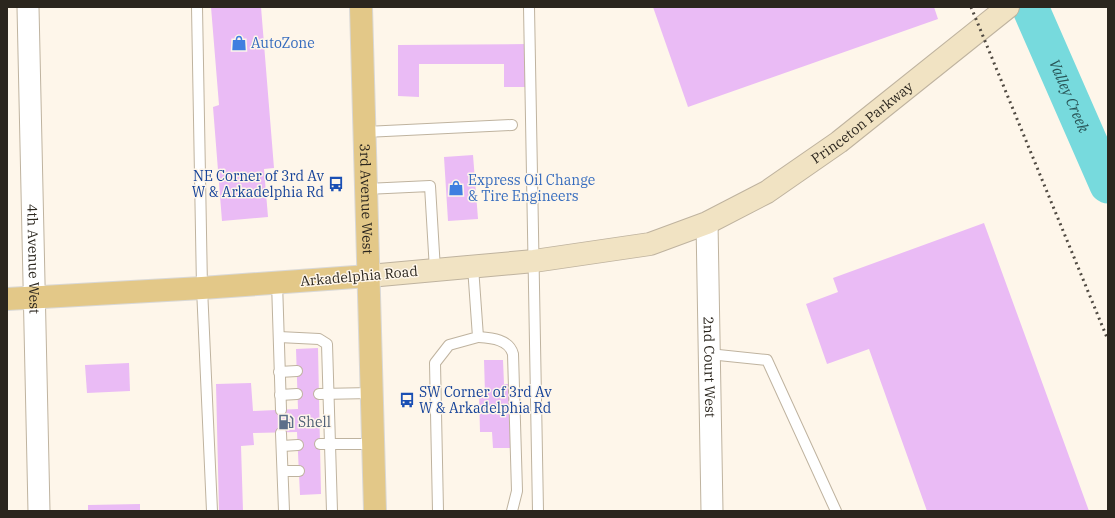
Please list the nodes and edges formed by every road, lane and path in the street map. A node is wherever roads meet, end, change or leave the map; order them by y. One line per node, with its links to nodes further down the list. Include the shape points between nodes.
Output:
1 (28, 7): 16 (street, 4th Avenue West)
2 (197, 7): 15 (lane)
3 (361, 7): 7 (main road, 3rd Avenue West)
4 (529, 7): 10 (lane)
5 (1003, 11): 9 (main road, Princeton Parkway, via 840,142 767,192)
6 (512, 125): 7 (lane)
7 (365, 132): 8 (main road, 3rd Avenue West)
8 (366, 189): 12 (lane, via 430,186); 13 (main road, 3rd Avenue West)
9 (707, 223): 10 (main road, Arkadelphia Road, via 650,244); 20 (street, 2nd Court West)
10 (534, 261): 11 (main road, Arkadelphia Road); 42 (lane)
11 (474, 267): 12 (main road, Arkadelphia Road); 19 (lane)
12 (435, 270): 13 (main road, Arkadelphia Road)
13 (369, 276): 14 (main road, Arkadelphia Road); 23 (main road, 3rd Avenue West)
14 (277, 282): 15 (main road, Arkadelphia Road); 18 (lane)
15 (202, 288): 16 (main road, Arkadelphia Road); 36 (lane)
16 (34, 297): 17 (main road, Arkadelphia Road); 35 (street, 4th Avenue West)
17 (7, 299)
18 (279, 337): 22 (lane); 26 (lane, via 319,339 327,344)
19 (478, 337): 40 (lane, via 449,345 435,363); 41 (lane, via 505,343 512,349 513,354 517,491)
20 (709, 354): 43 (street, 2nd Court West); 44 (lane, via 768,360)
21 (297, 371): 22 (lane)
22 (280, 372): 24 (lane)
23 (372, 393): 26 (lane); 30 (main road, 3rd Avenue West)
24 (280, 394): 25 (lane); 27 (lane)
25 (297, 394)
26 (324, 394): 29 (lane)
27 (281, 410)
28 (281, 433): 32 (lane)
29 (325, 444): 30 (lane); 38 (lane)
30 (374, 444): 39 (main road, 3rd Avenue West)
31 (298, 445): 32 (lane)
32 (282, 446): 34 (lane)
33 (299, 471): 34 (lane)
34 (283, 472): 37 (lane)
35 (39, 511)
36 (212, 511)
37 (284, 511)
38 (332, 511)
39 (375, 511)
40 (438, 511)
41 (512, 511)
42 (538, 511)
43 (712, 511)
44 (836, 511)

